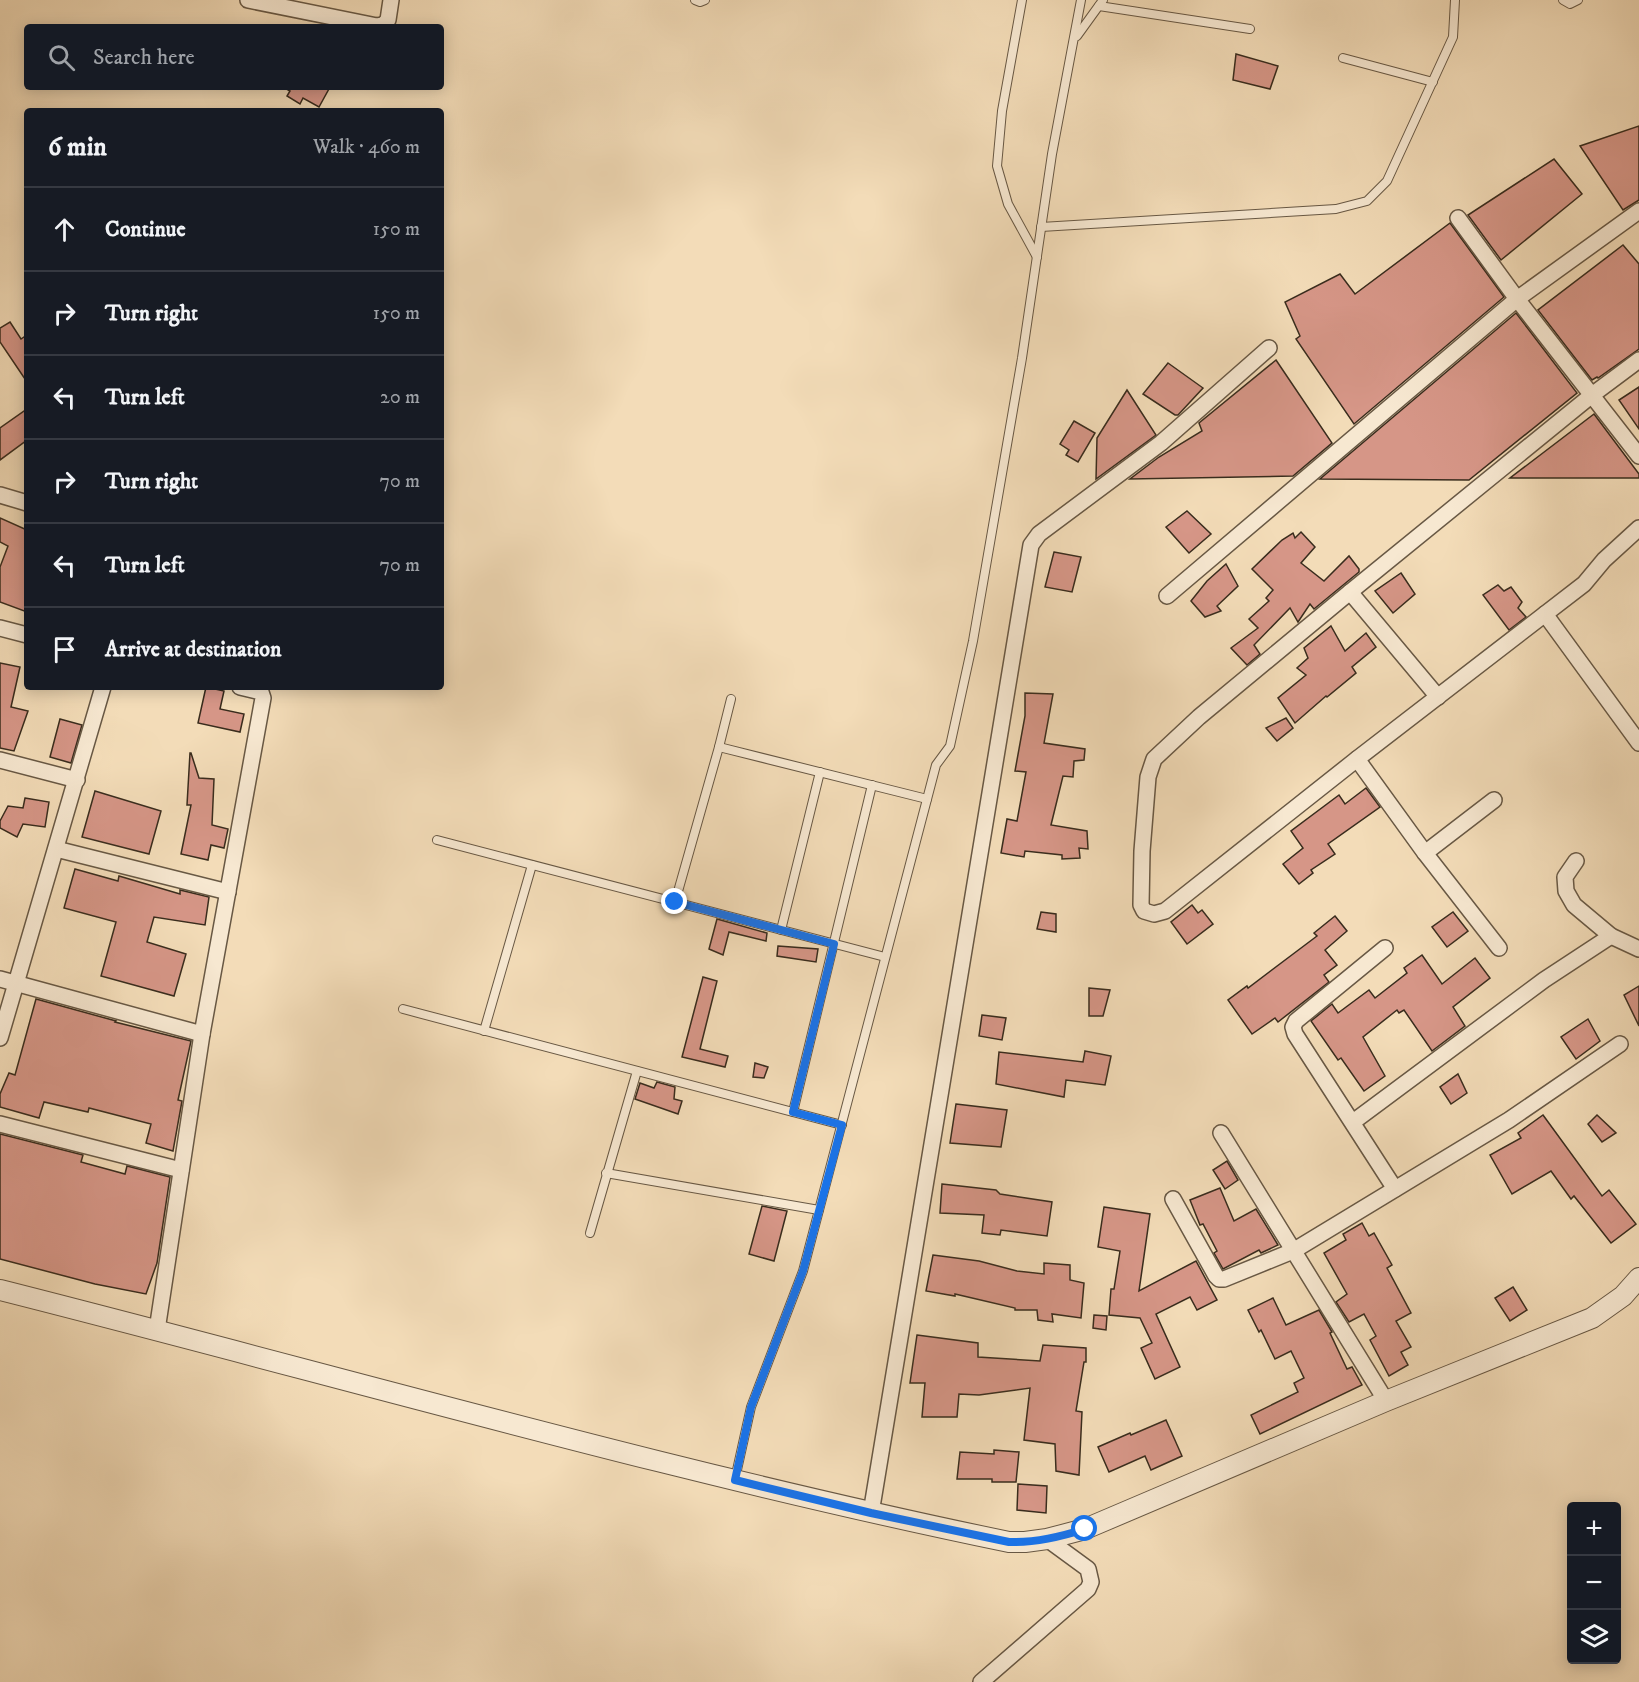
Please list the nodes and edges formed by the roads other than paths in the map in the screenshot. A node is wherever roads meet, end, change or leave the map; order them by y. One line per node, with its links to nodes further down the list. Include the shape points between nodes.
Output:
1 (391, 0): 12 (street)
2 (695, 0): 3 (lane)
3 (705, 0)
4 (1022, 0): 20 (lane, via 1002,111 997,166 1008,204)
5 (1081, 0): 14 (lane)
6 (1455, 0): 16 (lane, via 1453,37)
7 (1563, 0): 8 (lane, via 1570,4)
8 (1578, 0)
9 (258, 1): 11 (street)
10 (1101, 3): 13 (lane); 14 (lane)
11 (367, 24)
12 (385, 24)
13 (1250, 29)
14 (1074, 39): 19 (lane)
15 (1343, 58): 16 (lane)
16 (1433, 81): 19 (lane, via 1387,181 1367,201 1336,209)
17 (1639, 211): 21 (street)
18 (1458, 218): 21 (street)
19 (1041, 227): 20 (lane)
20 (1037, 257): 45 (lane, via 973,641 950,746 936,765)
21 (1517, 299): 24 (street); 30 (street)
22 (1269, 348): 86 (street, via 1161,443 1039,534 1030,545)
23 (1639, 360): 24 (street)
24 (1592, 395): 25 (street); 29 (street)
25 (1639, 456)
26 (0, 495): 27 (street)
27 (24, 502)
28 (1639, 528): 31 (street, via 1584,584)
29 (1350, 592): 36 (street); 40 (street, via 1154,759 1148,777 1142,851 1144,911 1165,911)
30 (1167, 596)
31 (1545, 614): 36 (street); 38 (street)
32 (0, 628): 33 (street)
33 (24, 634)
34 (103, 690): 43 (street)
35 (253, 690): 52 (street, via 261,692 264,699)
36 (1438, 697): 40 (street)
37 (730, 699): 39 (lane)
38 (1639, 742)
39 (719, 747): 42 (lane); 53 (lane)
40 (1357, 759): 49 (street)
41 (0, 760): 43 (street)
42 (820, 772): 44 (lane); 54 (lane)
43 (77, 780): 48 (street)
44 (872, 785): 45 (lane); 56 (lane)
45 (927, 799): 60 (lane)
46 (1494, 800): 49 (street)
47 (437, 840): 51 (lane)
48 (56, 849): 52 (street); 62 (street)
49 (1425, 853): 58 (street)
50 (1576, 861): 55 (street, via 1565,878 1566,891 1574,905)
51 (532, 865): 53 (lane); 64 (lane)
52 (228, 892): 65 (street)
53 (675, 902): 54 (lane)
54 (781, 930): 56 (lane)
55 (1611, 936): 59 (street); 70 (street, via 1544,980)
56 (834, 944): 60 (lane); 69 (lane)
57 (1385, 948): 70 (street, via 1293,1027)
58 (1499, 948)
59 (1639, 949)
60 (885, 957): 72 (lane)
61 (0, 979): 62 (street)
62 (16, 983): 65 (street); 66 (street)
63 (403, 1009): 64 (lane)
64 (484, 1031): 68 (lane)
65 (202, 1034): 74 (street)
66 (0, 1038)
67 (1620, 1044): 76 (street, via 1509,1120)
68 (637, 1071): 69 (lane); 75 (lane)
69 (793, 1112): 72 (lane)
70 (1353, 1122): 76 (street)
71 (0, 1124): 74 (street)
72 (842, 1125): 78 (lane)
73 (1221, 1133): 80 (street)
74 (181, 1170): 83 (street)
75 (606, 1173): 78 (lane); 79 (lane)
76 (1395, 1189): 80 (street)
77 (1173, 1199): 80 (street, via 1219,1279)
78 (819, 1210): 85 (lane, via 803,1271 751,1407)
79 (590, 1233)
80 (1293, 1251): 84 (street)
81 (1639, 1278): 84 (street, via 1623,1296 1592,1318)
82 (0, 1290): 83 (street)
83 (157, 1330): 85 (street)
84 (1386, 1401): 87 (street, via 1085,1529)
85 (735, 1480): 86 (street)
86 (871, 1513): 87 (street, via 1009,1542)
87 (1047, 1539): 88 (street, via 1088,1569 1091,1582)
88 (981, 1682)

